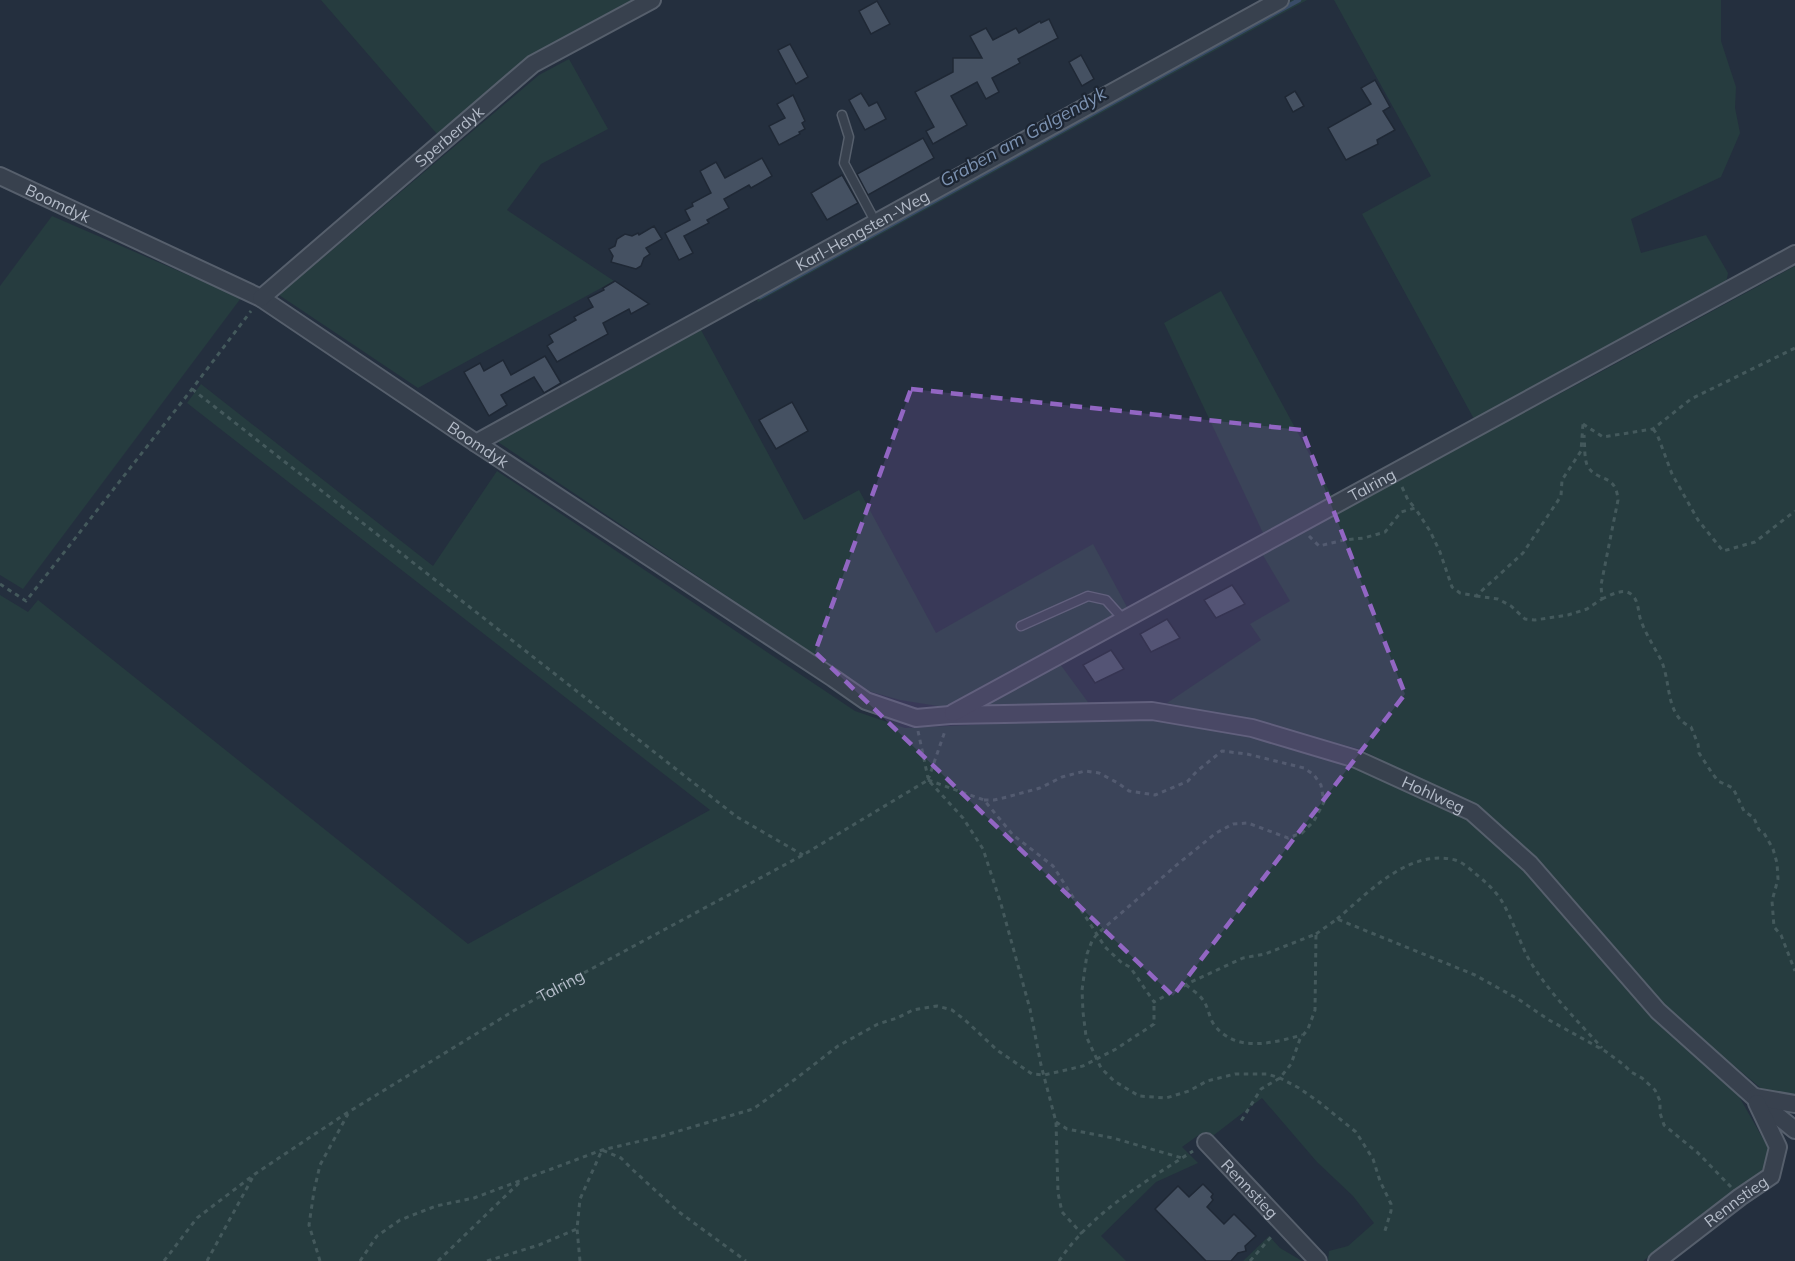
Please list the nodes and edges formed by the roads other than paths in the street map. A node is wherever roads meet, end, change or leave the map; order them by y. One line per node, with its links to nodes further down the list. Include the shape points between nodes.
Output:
1 (652, 0): 7 (street, Sperberdyk, via 533,64)
2 (1280, 0): 5 (street, Karl-Hengsten-Weg)
3 (842, 115): 5 (lane, via 849,137 844,163)
4 (0, 176): 7 (street, Boomdyk)
5 (876, 223): 8 (street, Karl-Hengsten-Weg)
6 (1795, 254): 9 (street, Talring)
7 (261, 298): 8 (street, Boomdyk)
8 (476, 443): 11 (street, Boomdyk, via 866,701 916,717)
9 (1124, 620): 10 (lane, via 1106,600 1088,596); 11 (street, Talring)
10 (1021, 626)
11 (950, 715): 12 (street, Hohlweg, via 1152,711 1252,728 1356,759 1472,812 1530,864 1658,1011)
12 (1754, 1097): 13 (street); 14 (street, Hohlweg); 17 (street, Rennstieg, via 1778,1147 1771,1176)
13 (1795, 1104)
14 (1795, 1130)
15 (1206, 1142): 16 (street, Rennstieg)
16 (1318, 1261)
17 (1657, 1261)

